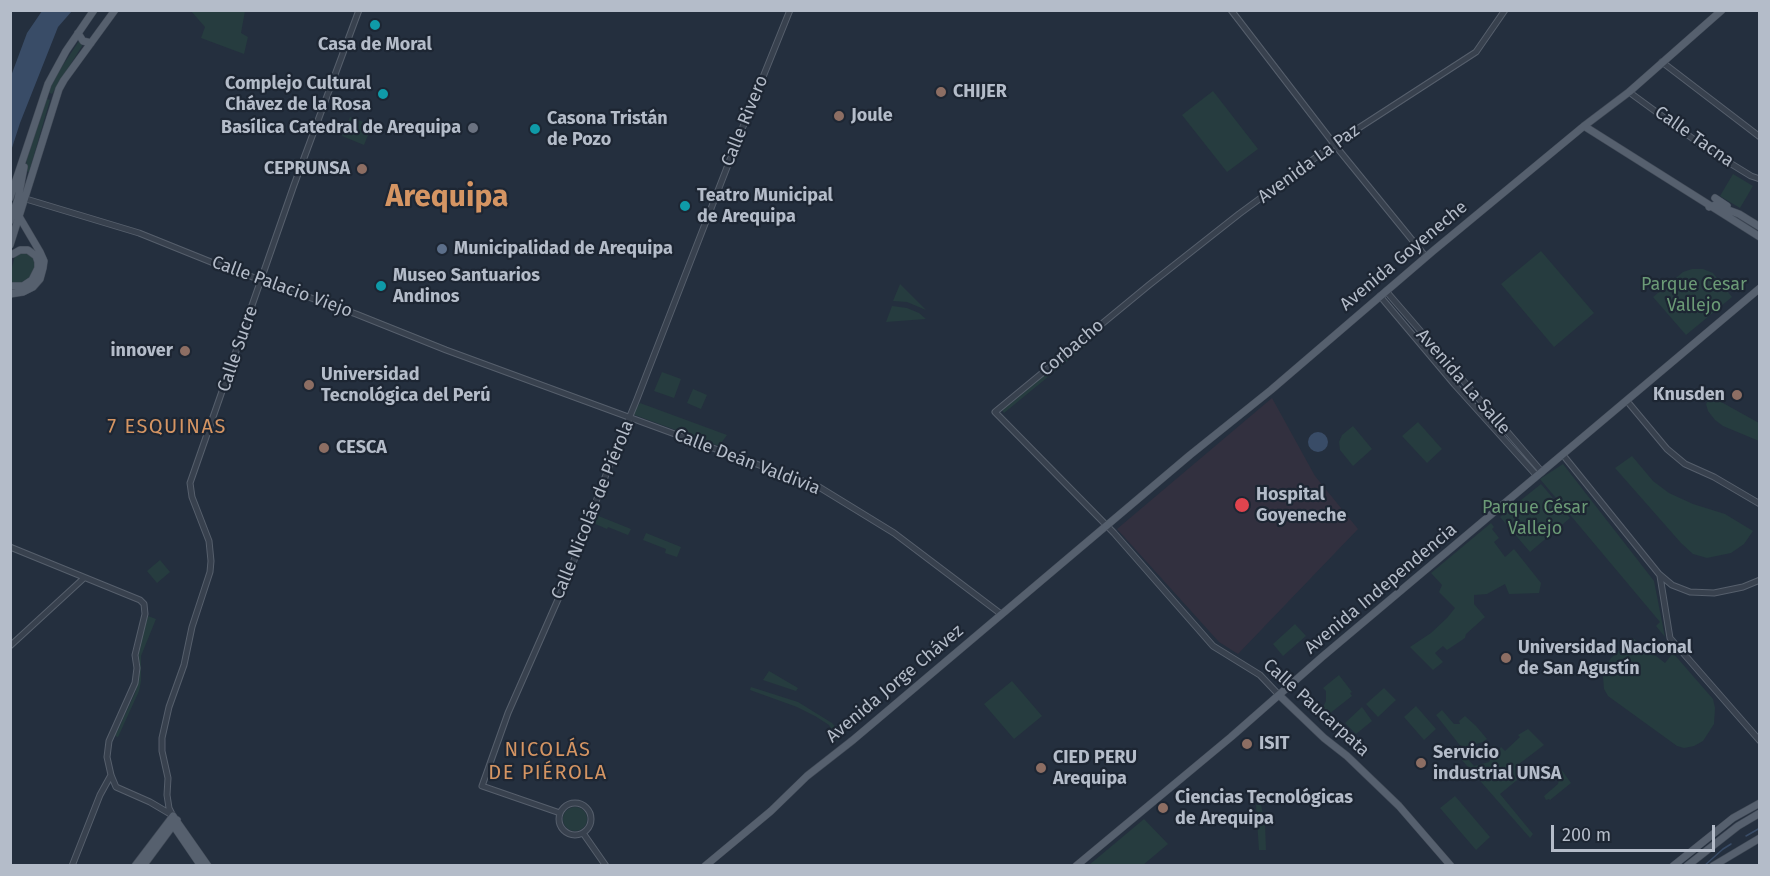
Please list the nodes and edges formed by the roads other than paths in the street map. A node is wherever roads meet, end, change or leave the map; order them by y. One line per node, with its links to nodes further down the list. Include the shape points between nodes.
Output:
1 (94, 10): 8 (main road)
2 (359, 10): 30 (street, Calle Sucre)
3 (790, 10): 24 (street, Calle Rivero)
4 (1231, 10): 14 (street)
5 (1504, 10): 14 (street, Avenida La Paz, via 1476,52)
6 (1722, 10): 10 (main road, Avenida Goyeneche)
7 (113, 11): 9 (main road)
8 (78, 33): 9 (main road, via 82,41); 15 (main road, via 48,84)
9 (91, 43): 19 (main road, via 59,89)
10 (1662, 62): 11 (main road, Avenida Goyeneche); 13 (street)
11 (1629, 92): 12 (main road, Avenida Goyeneche); 16 (street, Calle Tacna, via 1707,149)
12 (1584, 126): 20 (main road); 28 (main road, Avenida Goyeneche)
13 (1760, 137)
14 (1334, 144): 28 (street); 31 (street, Avenida La Paz)
15 (23, 156): 17 (main road); 22 (main road, via 25,163 13,213)
16 (1760, 179)
17 (10, 198)
18 (1715, 198): 21 (main road)
19 (26, 199): 22 (main road); 30 (street, Calle Palacio Viejo, via 139,233)
20 (1709, 207): 21 (main road, via 1715,205); 25 (main road)
21 (1739, 214): 23 (main road)
22 (16, 221): 26 (main road); 27 (main road, via 18,236); 35 (main road, via 44,261 40,279 33,287)
23 (1760, 227)
24 (701, 232): 39 (street, Calle Nicolás de Piérola)
25 (1760, 237)
26 (10, 245)
27 (13, 254): 29 (main road); 32 (main road, via 23,249 33,252 38,268 32,280 23,286)
28 (1426, 257): 34 (main road, Avenida Goyeneche)
29 (10, 262)
30 (261, 280): 36 (street, Calle Palacio Viejo); 53 (street, Calle Sucre, via 190,483 210,544 210,572 163,733 161,748)
31 (1149, 285): 38 (street, Corbacho)
32 (10, 286)
33 (1760, 288): 37 (main road, Avenida Independencia)
34 (1383, 293): 41 (street, Avenida La Salle); 43 (main road, Avenida Goyeneche)
35 (10, 294)
36 (535, 382): 39 (street, Calle Deán Valdivia)
37 (1627, 401): 40 (main road, Avenida Independencia); 42 (street, via 1667,449 1685,464)
38 (996, 410): 43 (street, Calle Paucarpata)
39 (629, 417): 48 (street, Calle Deán Valdivia, via 819,487 894,533); 56 (street, Calle Nicolás de Piérola, via 482,786)
40 (1563, 455): 41 (main road, Avenida Independencia); 45 (street)
41 (1539, 474): 50 (main road, Avenida Independencia)
42 (1760, 504)
43 (1106, 526): 48 (main road, Avenida Jorge Chávez); 50 (street, Calle Paucarpata, via 1213,646 1260,675)
44 (10, 547): 46 (street)
45 (1659, 574): 47 (street, via 1681,589 1703,593); 51 (street, via 1670,638)
46 (84, 578): 49 (street); 52 (street, via 144,604 135,655 135,683 107,748)
47 (1760, 580)
48 (1001, 614): 67 (main road, Avenida Jorge Chávez)
49 (10, 646)
50 (1279, 695): 68 (main road, Avenida Independencia); 69 (main road, Calle Paucarpata, via 1399,806)
51 (1760, 741)
52 (111, 775): 55 (street, via 116,787); 61 (street)
53 (169, 802): 55 (street); 58 (street, Calle Sucre)
54 (1760, 803): 70 (main road, via 1733,818)
55 (158, 806): 58 (street)
56 (560, 813): 59 (street, via 565,832); 59 (street, via 570,803 585,806 591,819)
57 (1760, 815): 71 (main road, via 1738,826)
58 (173, 820): 62 (main road); 63 (main road); 64 (main road); 65 (main road)
59 (584, 833): 66 (street)
60 (1760, 838): 72 (main road)
61 (72, 866)
62 (135, 866)
63 (143, 866)
64 (201, 866)
65 (208, 866)
66 (606, 866)
67 (705, 866)
68 (1076, 866)
69 (1451, 866)
70 (1674, 866)
71 (1687, 866)
72 (1713, 866)

